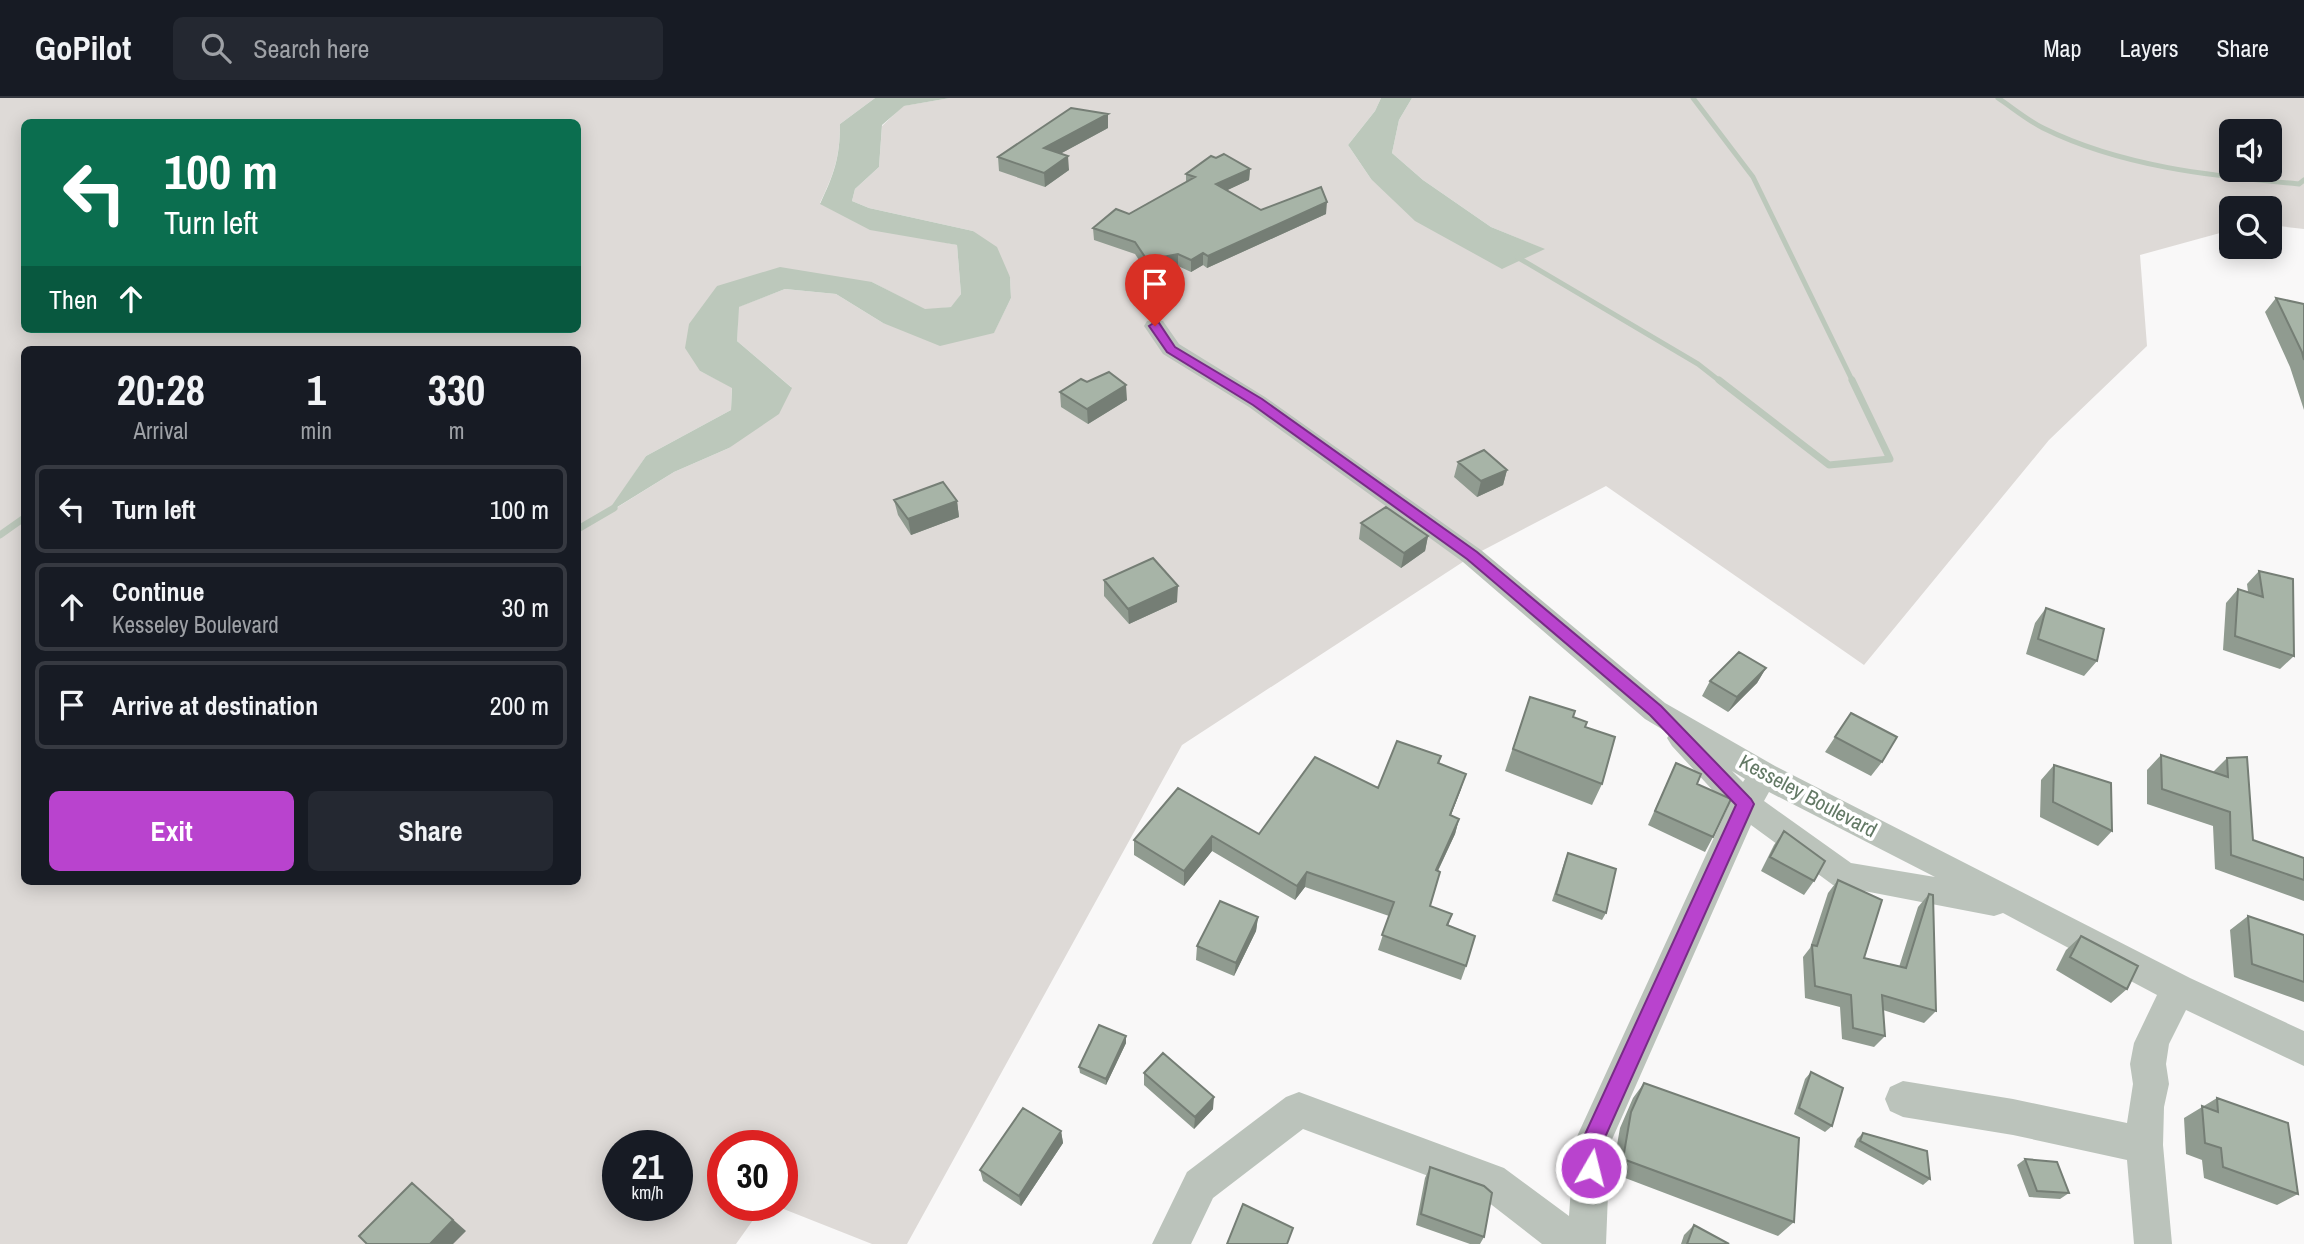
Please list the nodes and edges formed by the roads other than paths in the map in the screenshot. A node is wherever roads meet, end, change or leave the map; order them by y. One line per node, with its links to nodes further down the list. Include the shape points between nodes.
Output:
1 (1155, 326): 2 (street, Kesseley Boulevard, via 1171,349 1257,402 1472,556)
2 (1656, 711): 3 (street, Kesseley Boulevard); 4 (street)
3 (1764, 775): 4 (street); 5 (street, Kesseley Boulevard)
4 (1745, 804): 5 (street, via 1844,875); 12 (street, via 1592,1143)
5 (2025, 908): 6 (street, Kesseley Boulevard)
6 (2178, 989): 7 (street, Kesseley Boulevard); 9 (street, via 2152,1043)
7 (2304, 1049)
8 (1903, 1099): 9 (street)
9 (2144, 1146): 13 (street)
10 (1171, 1244): 11 (street, via 1200,1185 1299,1110 1491,1181)
11 (1574, 1244)
12 (1587, 1244)
13 (2153, 1244)

